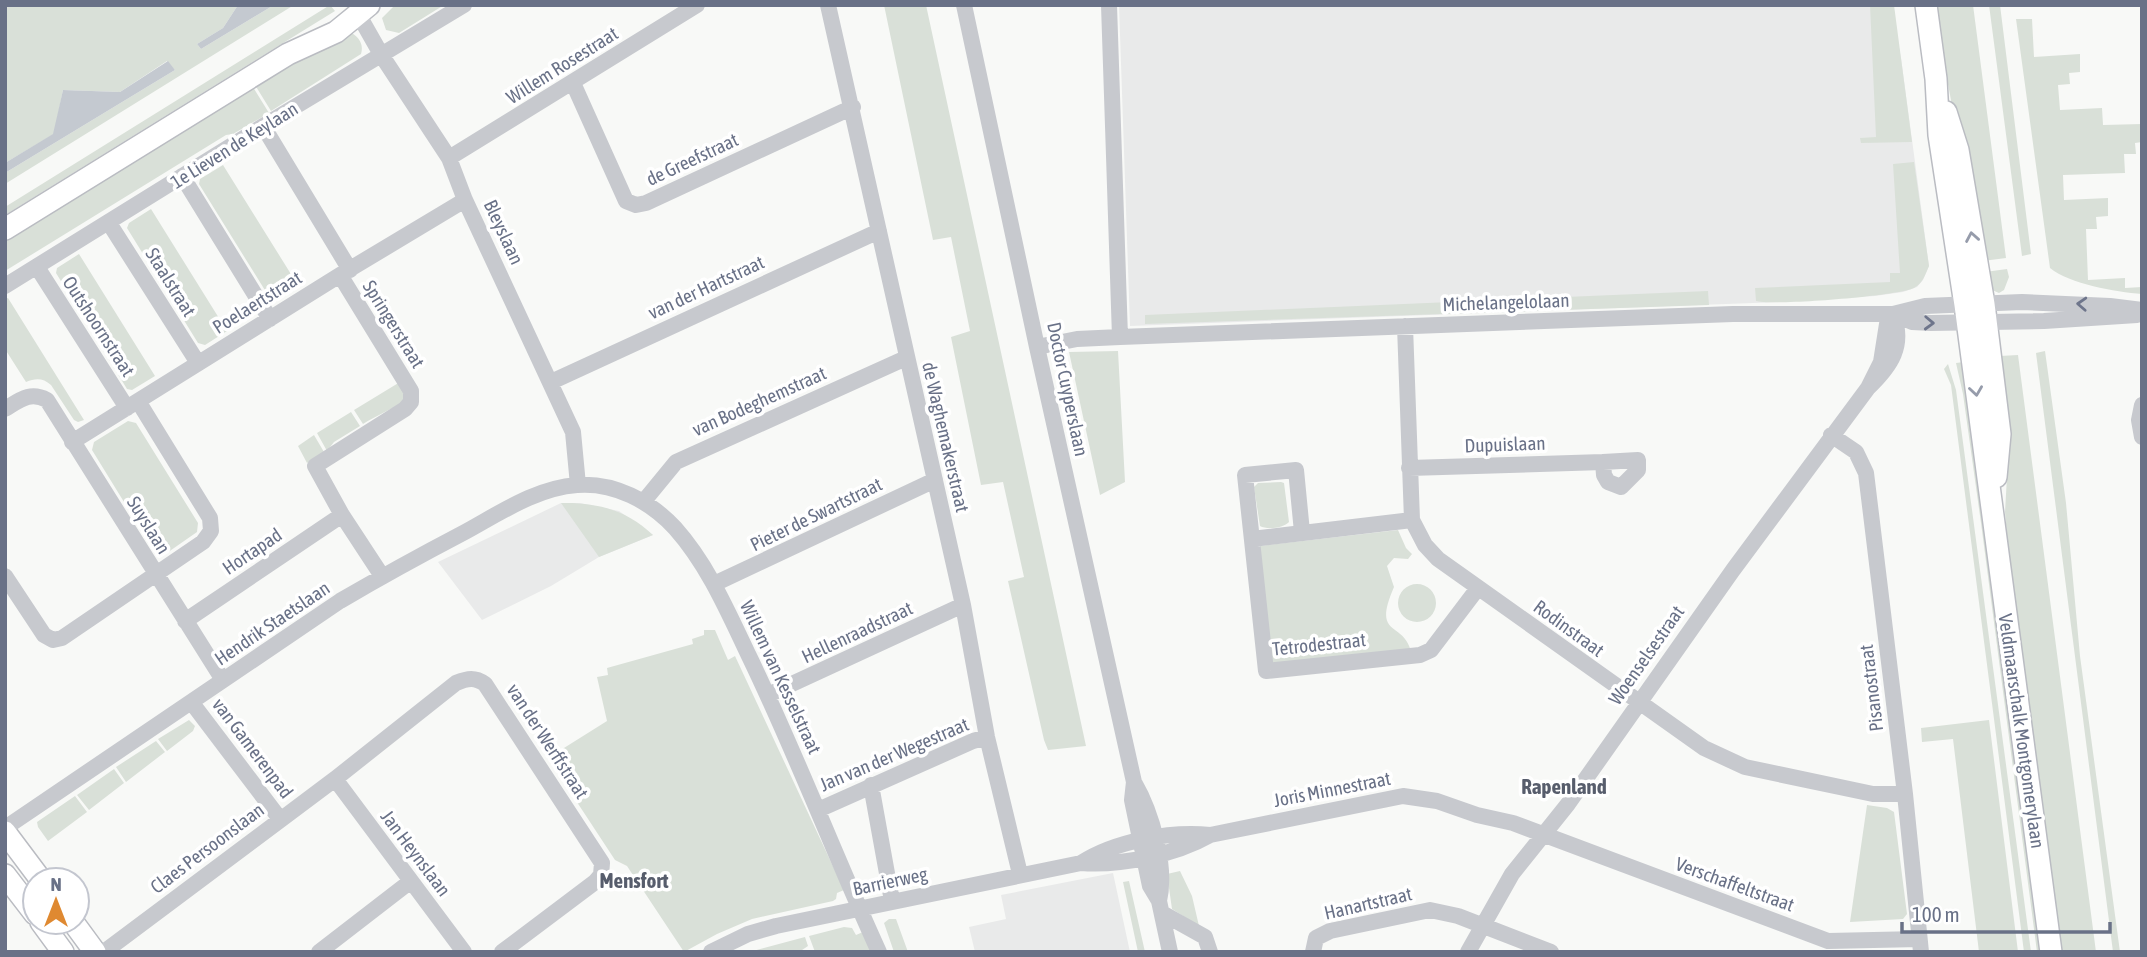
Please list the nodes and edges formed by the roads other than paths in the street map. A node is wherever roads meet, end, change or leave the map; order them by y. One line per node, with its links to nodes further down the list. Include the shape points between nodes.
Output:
1 (464, 5): 8 (street, 1e Lieven de Keylaan)
2 (698, 5): 9 (street, Willem Rosestraat)
3 (964, 5): 27 (street, Doctor Cuyperslaan)
4 (1109, 5): 26 (street)
5 (831, 7): 10 (street, de Waghemakerstraat)
6 (363, 9): 8 (street, Bleyslaan); 16 (main road, via 330,21 288,54)
7 (1925, 11): 22 (main road, Veldmaarschalk Montgomerylaan, via 1939,135)
8 (382, 56): 11 (street, 1e Lieven de Keylaan); 12 (street, Bleyslaan)
9 (573, 83): 10 (street, de Greefstraat, via 626,201 636,205); 12 (street, Willem Rosestraat)
10 (853, 107): 17 (street, de Waghemakerstraat)
11 (263, 126): 13 (street, 1e Lieven de Keylaan); 19 (street)
12 (449, 159): 14 (street, Bleyslaan)
13 (182, 177): 15 (street, 1e Lieven de Keylaan); 24 (street)
14 (466, 201): 19 (street, Poelaertstraat); 30 (street, Bleyslaan)
15 (109, 223): 18 (street, 1e Lieven de Keylaan); 29 (street, Staalstraat)
16 (5, 229)
17 (879, 231): 28 (street, de Waghemakerstraat); 30 (street, van der Hartstraat)
18 (37, 267): 20 (street, 1e Lieven de Keylaan); 31 (street, Outshoornstraat)
19 (345, 273): 24 (street, Poelaertstraat); 42 (street, Springerstraat, via 411,391 411,402 315,466)
20 (5, 286)
21 (2142, 312): 22 (street, Michelangelolaan, via 2054,303)
22 (1976, 313): 23 (street, Michelangelolaan, via 1925,306); 92 (main road, Veldmaarschalk Montgomerylaan, via 1992,510)
23 (1893, 314): 25 (street, Michelangelolaan, via 1733,314); 34 (street, Woenselsestraat, via 1881,362 1868,388)
24 (270, 319): 29 (street, Poelaertstraat)
25 (1405, 326): 26 (street, Michelangelolaan); 38 (street, Rodinstraat)
26 (1120, 337): 27 (street, Michelangelolaan)
27 (1037, 346): 65 (street, Doctor Cuyperslaan, via 1134,782 1146,807)
28 (906, 358): 39 (street, de Waghemakerstraat); 41 (street, van Bodeghemstraat, via 676,462)
29 (198, 363): 31 (street, Poelaertstraat)
30 (551, 382): 40 (street, Bleyslaan, via 573,432)
31 (132, 404): 36 (street, Poelaertstraat); 46 (street, Outshoornstraat, via 210,519 211,531 203,542)
32 (2142, 405): 35 (street)
33 (5, 409): 36 (street, Suyslaan, via 38,395 47,400)
34 (1831, 435): 55 (street, Woenselsestraat); 60 (street, Pisanostraat, via 1856,453 1866,473)
35 (2142, 437)
36 (72, 442): 46 (street, Suyslaan)
37 (1603, 462): 38 (street, Dupuislaan)
38 (1409, 468): 43 (street, Rodinstraat)
39 (935, 480): 49 (street, Pieter de Swartstraat); 51 (street, de Waghemakerstraat)
40 (578, 485): 41 (street, Willem van Kesselstraat); 48 (street, Hendrik Staetslaan, via 528,498)
41 (644, 501): 49 (street, Willem van Kesselstraat, via 675,529)
42 (342, 515): 48 (street, Springerstraat); 52 (street, Hortapad)
43 (1412, 520): 44 (street); 50 (street, Rodinstraat, via 1438,559)
44 (1302, 532): 45 (street); 45 (street, Tetrodestraat, via 1296,470 1245,475)
45 (1252, 538): 50 (street, Tetrodestraat, via 1266,671 1420,655 1431,650)
46 (155, 574): 47 (street, Outshoornstraat, via 53,640 44,635); 52 (street, Suyslaan)
47 (5, 576)
48 (382, 576): 53 (street, Hendrik Staetslaan)
49 (714, 584): 54 (street, Willem van Kesselstraat)
50 (1478, 588): 55 (street, Rodinstraat)
51 (963, 605): 54 (street, Hellenraadstraat); 57 (street, de Waghemakerstraat)
52 (185, 621): 53 (street, Suyslaan)
53 (223, 680): 56 (street, Hendrik Staetslaan)
54 (768, 695): 61 (street, Willem van Kesselstraat)
55 (1638, 702): 60 (street, Rodinstraat, via 1704,748 1745,767 1873,794); 64 (street, Woenselsestraat)
56 (192, 703): 62 (street, van Gamerenpad); 63 (street, Hendrik Staetslaan)
57 (987, 737): 59 (street, Jan van der Wegestraat); 67 (street, de Waghemakerstraat)
58 (335, 779): 62 (street, Claes Persoonslaan); 69 (street, Jan Heynslaan); 84 (street, van der Werffstraat, via 456,683 478,679 485,684 602,863 595,882)
59 (871, 785): 61 (street, Jan van der Wegestraat); 71 (street)
60 (1905, 794): 77 (street, Pisanostraat)
61 (818, 810): 73 (street, Willem van Kesselstraat)
62 (280, 819): 81 (street, Claes Persoonslaan)
63 (5, 830): 66 (main road)
64 (1542, 835): 65 (street, Joris Minnestraat, via 1437,801 1403,796 1210,835 1187,832); 74 (street, Woenselsestraat, via 1512,874); 78 (street, Verschaffeltstraat)
65 (1149, 847): 67 (street, Barrierweg, via 1097,852 1081,863); 72 (street, Doctor Cuyperslaan, via 1150,886)
66 (31, 866)
67 (1020, 874): 71 (street, Barrierweg)
68 (5, 875): 70 (main road)
69 (411, 881): 82 (street); 83 (street, Jan Heynslaan)
70 (21, 896)
71 (892, 901): 73 (street, Barrierweg)
72 (1160, 907): 87 (street, Doctor Cuyperslaan); 88 (street, via 1205,937)
73 (860, 908): 85 (street, Barrierweg, via 757,932); 86 (street, Willem van Kesselstraat)
74 (1484, 926): 89 (street, Hanartstraat, via 1430,910 1330,932 1316,938); 90 (street, Woenselsestraat); 91 (street)
75 (51, 936): 79 (main road)
76 (83, 936): 80 (main road)
77 (1920, 945): 78 (street, Verschaffeltstraat)
78 (1826, 947)
79 (63, 952)
80 (95, 952)
81 (104, 952)
82 (319, 952)
83 (464, 952)
84 (502, 952)
85 (711, 952)
86 (879, 952)
87 (1170, 952)
88 (1210, 952)
89 (1313, 952)
90 (1468, 952)
91 (1551, 952)
92 (2051, 952)

